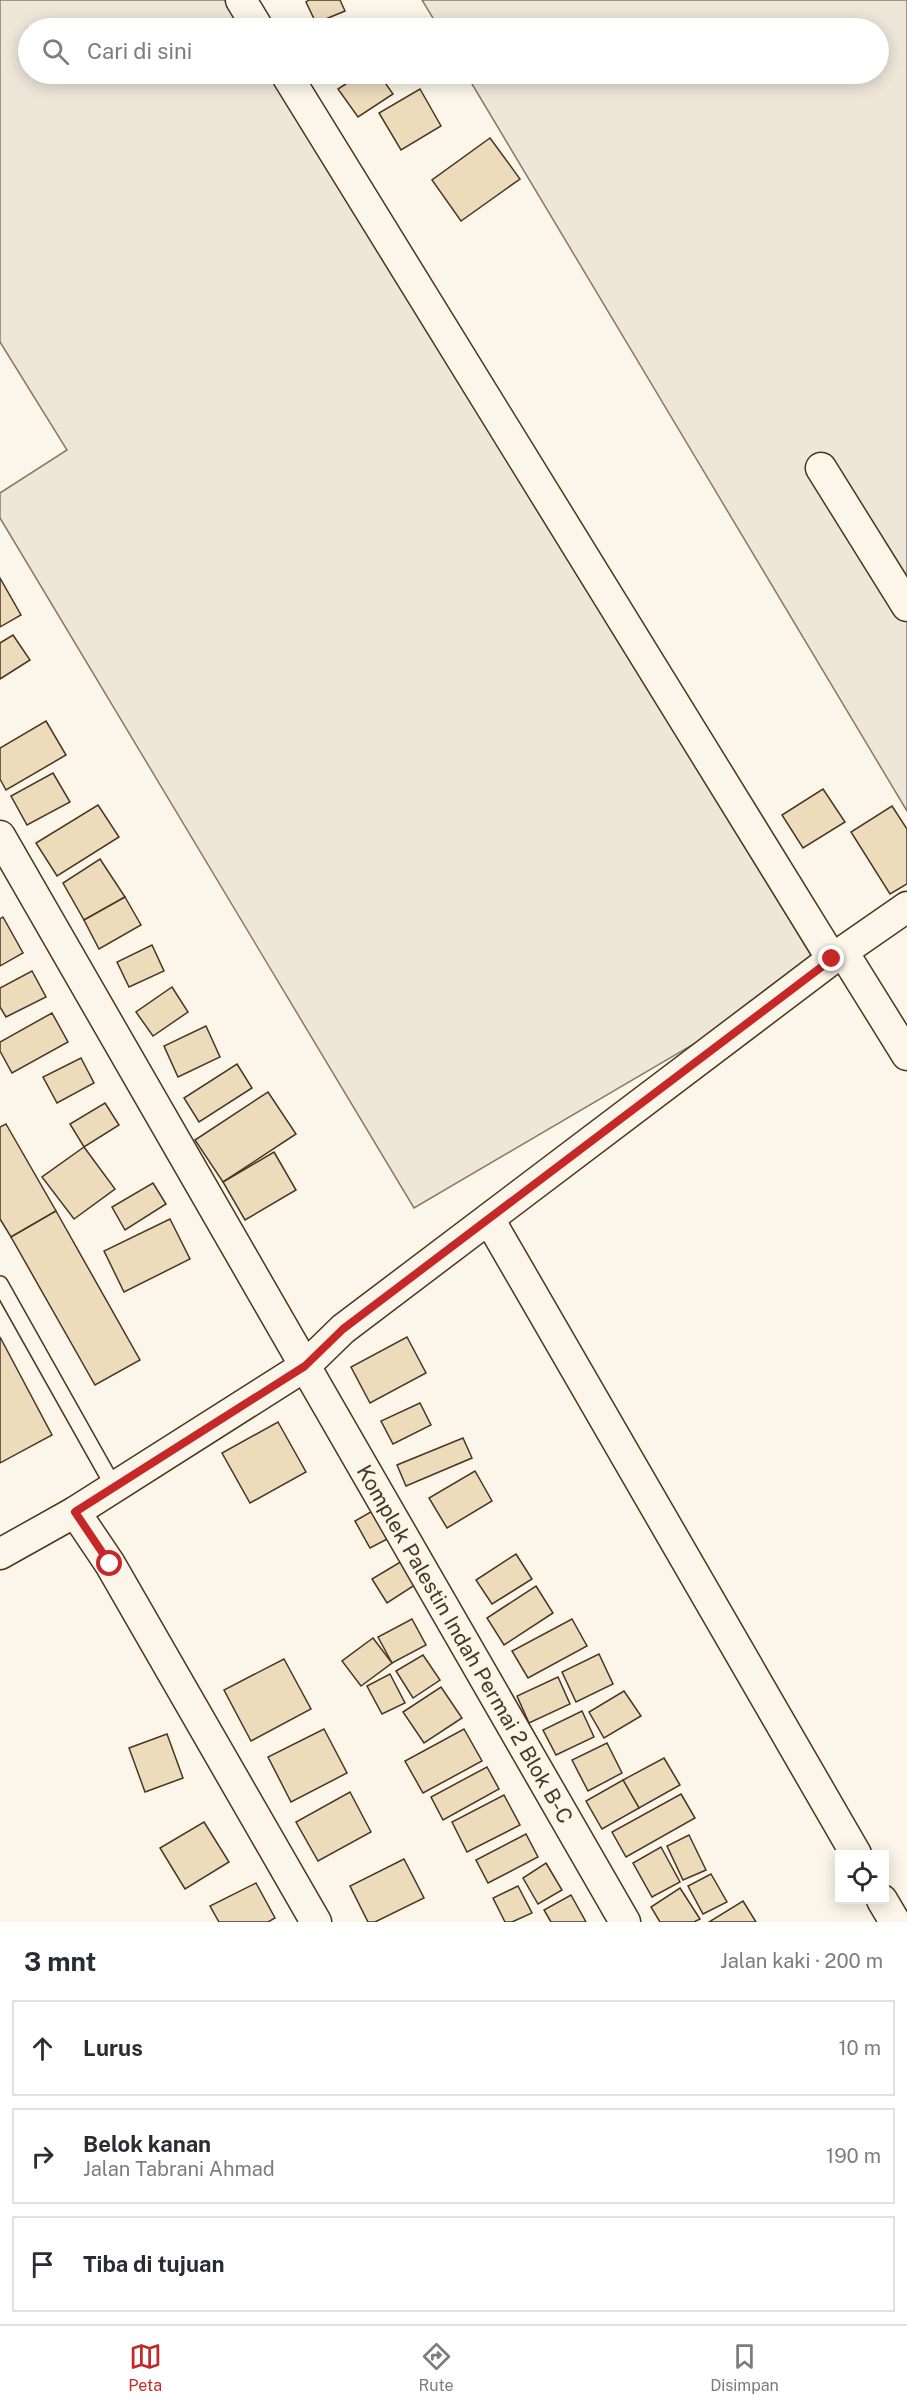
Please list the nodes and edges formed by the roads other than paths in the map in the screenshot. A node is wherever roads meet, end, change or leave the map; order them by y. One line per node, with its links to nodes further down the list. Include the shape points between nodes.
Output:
1 (241, 0): 2 (street)
2 (252, 18)
3 (292, 84): 8 (street)
4 (821, 468): 5 (street)
5 (907, 606)
6 (0, 836): 12 (street, Komplek Palestin Indah Permai 2 Blok B-C)
7 (907, 907): 8 (street)
8 (837, 956): 9 (street); 10 (street)
9 (907, 1055)
10 (489, 1219): 12 (street, via 343,1329); 16 (street)
11 (0, 1284): 13 (lane)
12 (305, 1366): 13 (street); 19 (street, Komplek Palestin Indah Permai 2 Blok B-C)
13 (114, 1487): 14 (street)
14 (75, 1512): 15 (street); 18 (street, via 116,1575)
15 (0, 1554)
16 (854, 1850)
17 (885, 1904): 20 (street)
18 (316, 1922)
19 (625, 1922)
20 (895, 1922)

